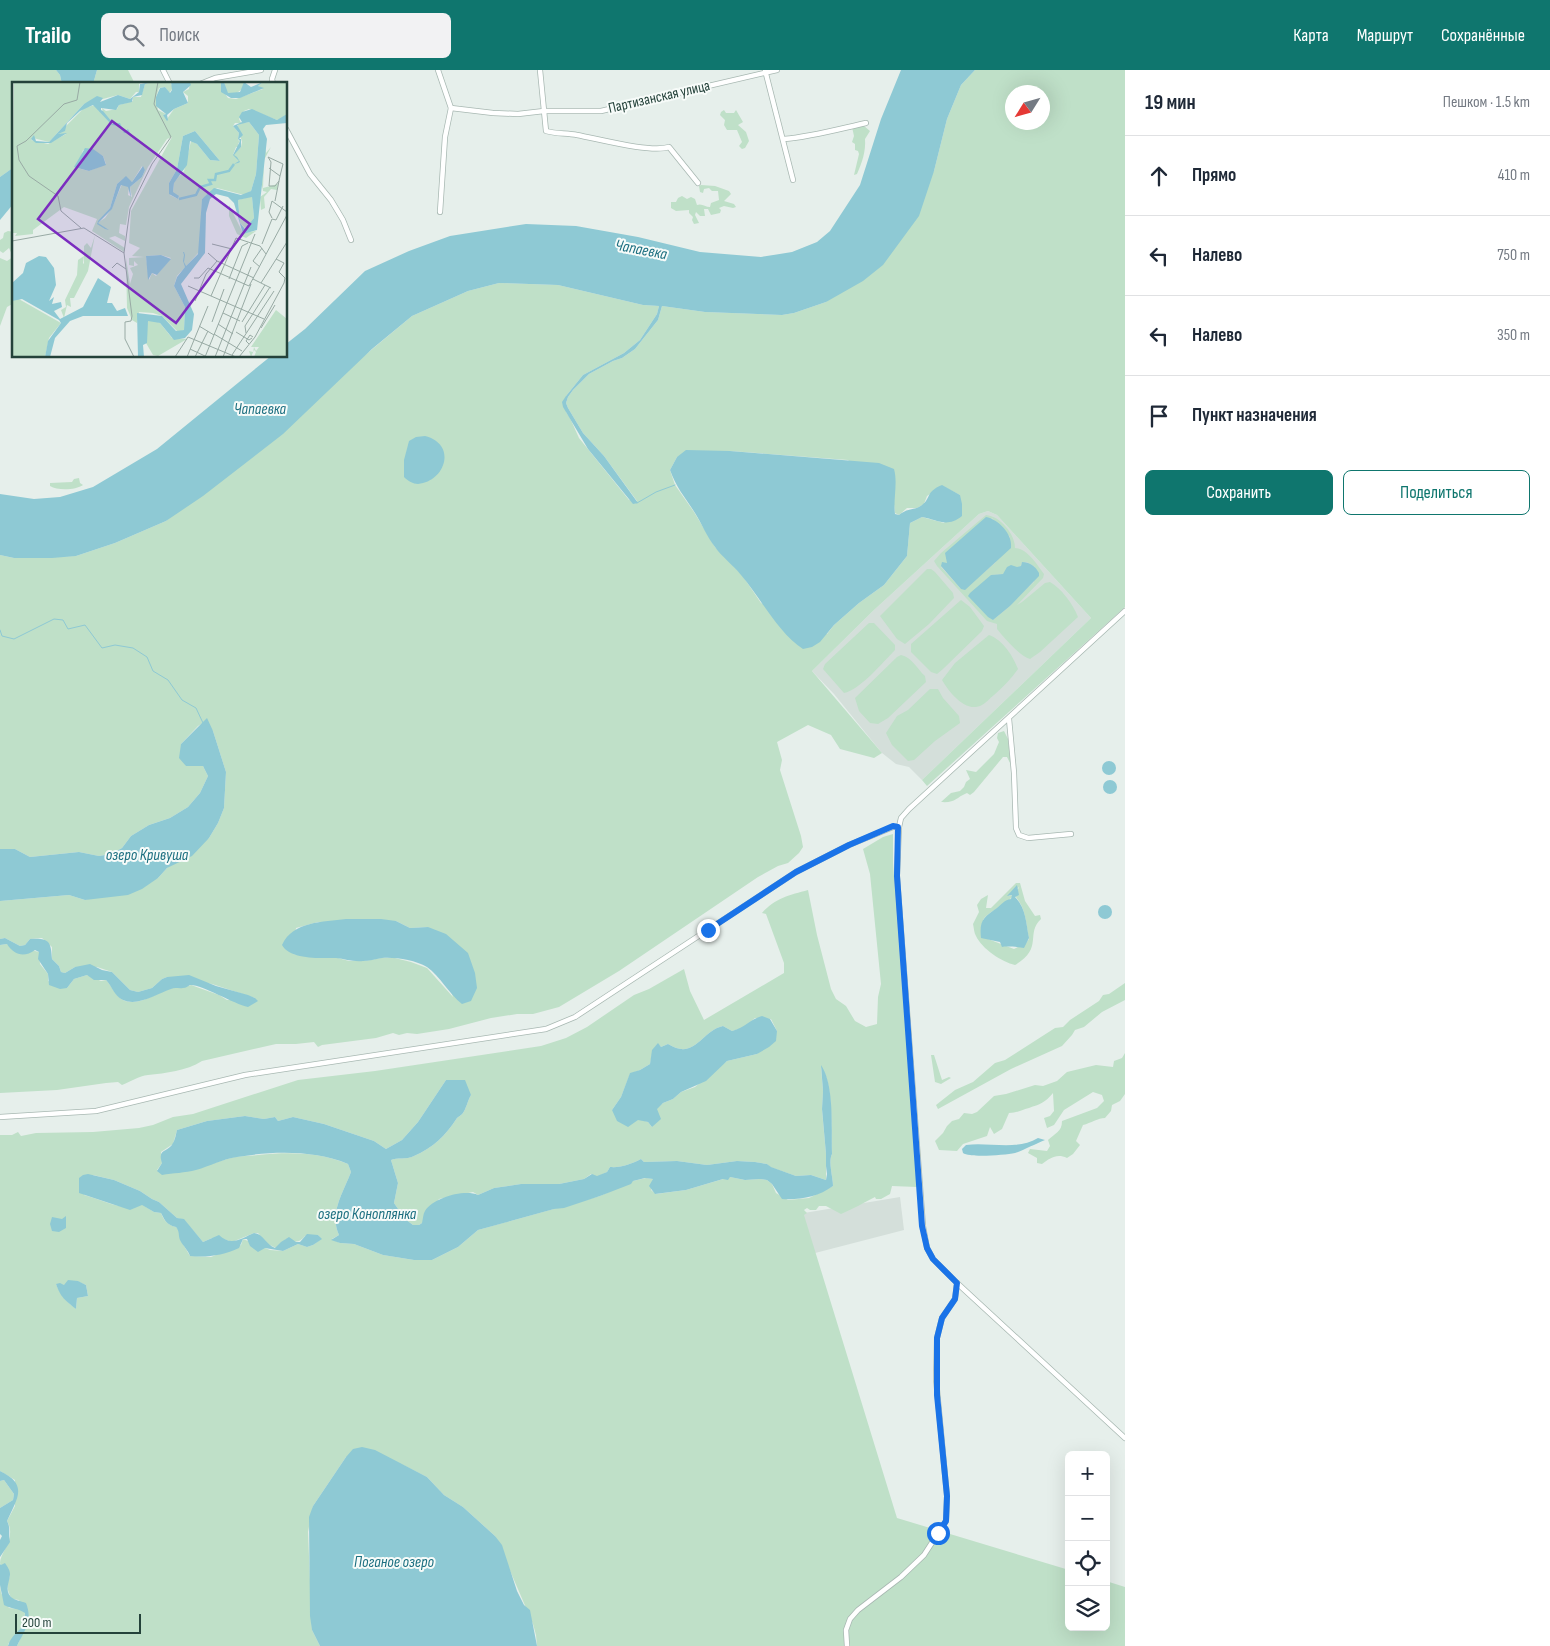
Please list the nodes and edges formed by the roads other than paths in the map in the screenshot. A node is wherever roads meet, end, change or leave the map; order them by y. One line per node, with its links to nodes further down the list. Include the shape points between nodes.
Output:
1 (163, 70): 8 (street)
2 (261, 70): 9 (street)
3 (275, 70): 10 (street)
4 (438, 70): 11 (street)
5 (540, 70): 12 (street)
6 (777, 70): 7 (street, Партизанская улица)
7 (766, 71): 12 (street, Партизанская улица, via 601,111); 15 (street)
8 (169, 82)
9 (205, 82)
10 (273, 82)
11 (450, 108): 12 (street, Партизанская улица, via 493,114); 18 (street)
12 (544, 112): 17 (street, via 546,132 638,147 669,147)
13 (866, 123): 15 (street)
14 (288, 132): 19 (street, via 310,174 340,214)
15 (784, 139): 16 (street)
16 (793, 180)
17 (698, 183)
18 (440, 212)
19 (351, 240)
20 (1125, 611): 21 (street)
21 (1009, 719): 22 (street, via 909,809); 23 (street, via 1016,828 1020,835 1028,838)
22 (898, 827): 24 (street, via 893,826 849,845 796,872 575,1017 546,1029 245,1075 96,1111); 25 (street, via 897,876 922,1226 933,1259)
23 (1070, 834)
24 (0, 1117)
25 (957, 1283): 26 (street); 27 (street, via 955,1299 942,1318 937,1338 936,1379 947,1496 946,1521 924,1556 850,1619 846,1630)
26 (1125, 1438)
27 (847, 1646)

